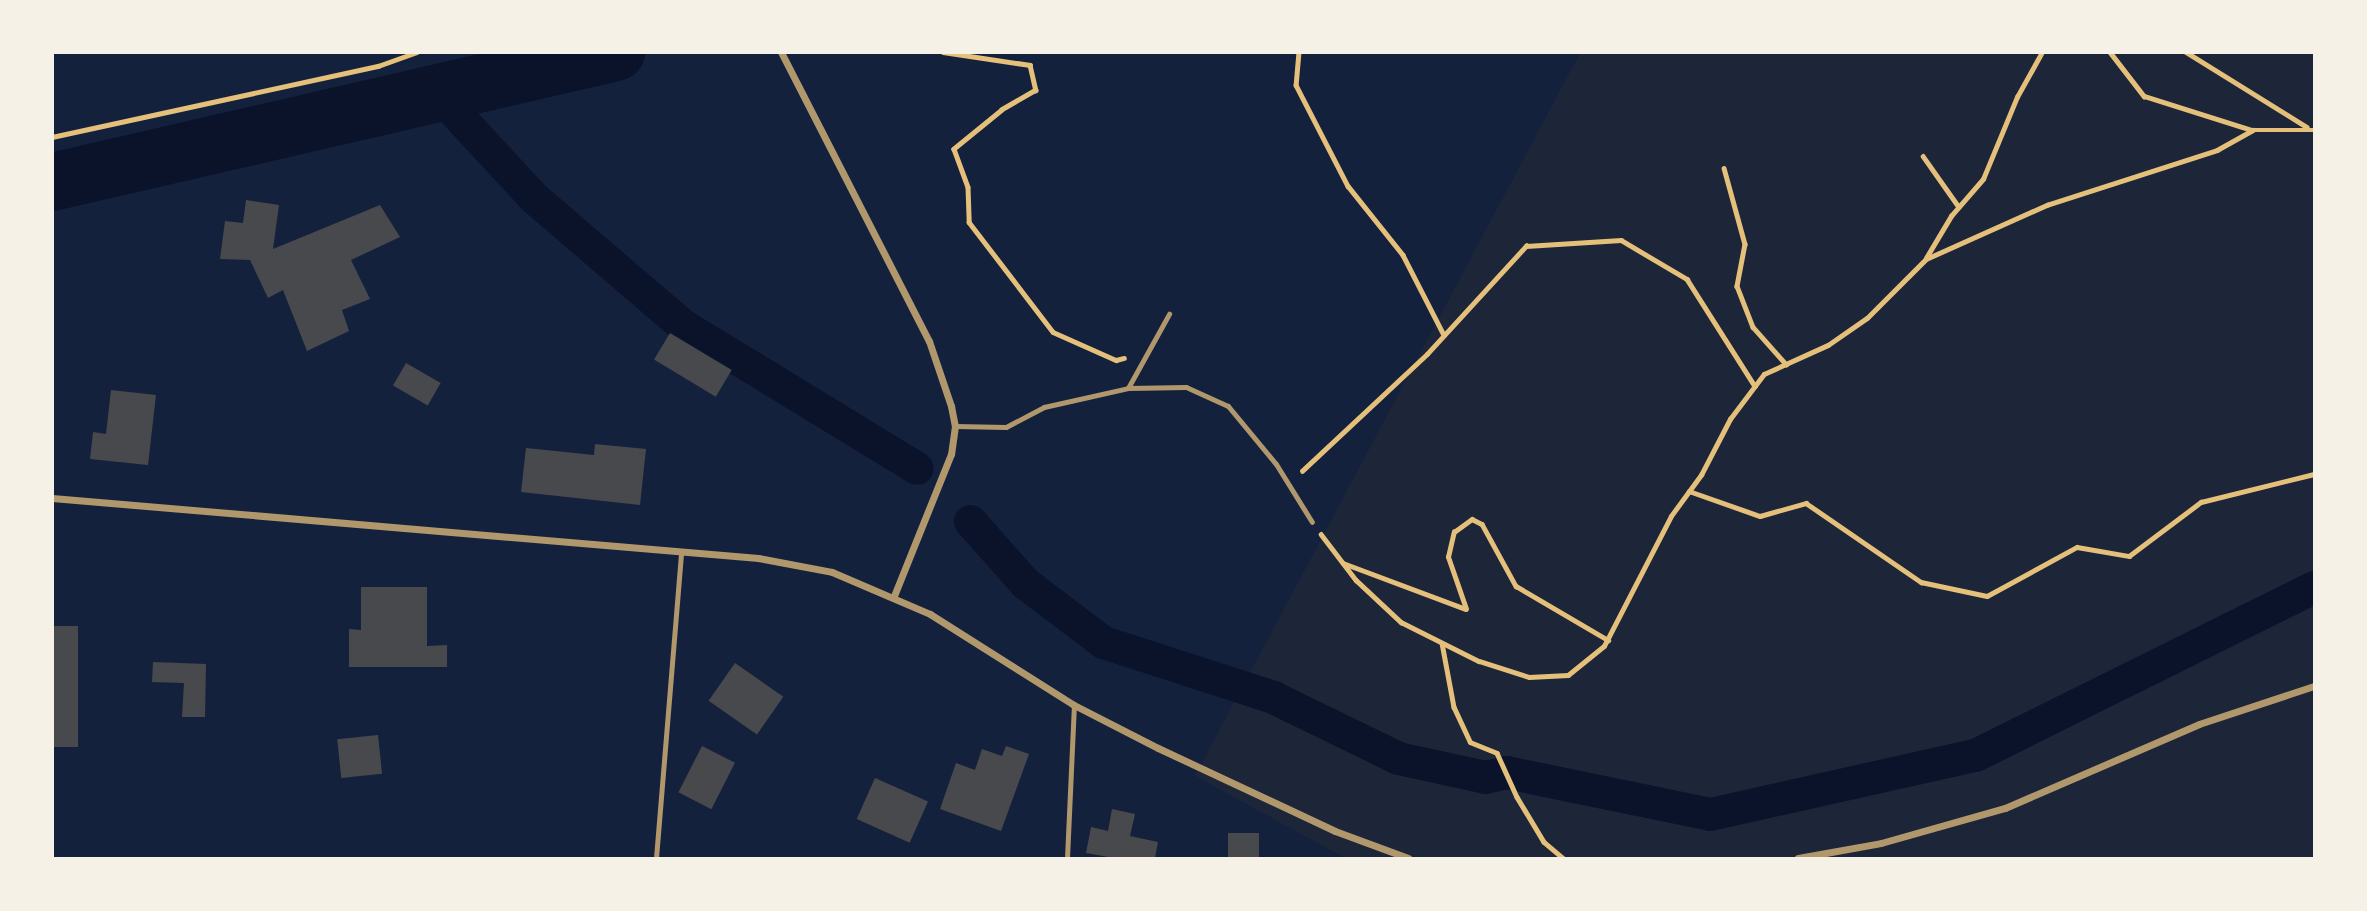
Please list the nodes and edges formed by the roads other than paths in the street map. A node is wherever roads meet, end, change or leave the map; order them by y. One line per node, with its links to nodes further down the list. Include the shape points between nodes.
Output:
1 (781, 52): 4 (street, via 929,341)
2 (1168, 314): 3 (lane)
3 (1128, 388): 4 (lane, via 1044,407 1006,427); 6 (lane, via 1186,387 1228,406)
4 (955, 426): 8 (street, via 951,454)
5 (52, 498): 7 (street)
6 (1312, 522)
7 (681, 551): 8 (street, via 799,565); 11 (lane)
8 (894, 596): 10 (street)
9 (2315, 685): 14 (street, via 2249,705 2005,808 1881,843)
10 (1074, 705): 12 (lane); 13 (street, via 1263,799)
11 (656, 859)
12 (1067, 859)
13 (1408, 859)
14 (1798, 859)

